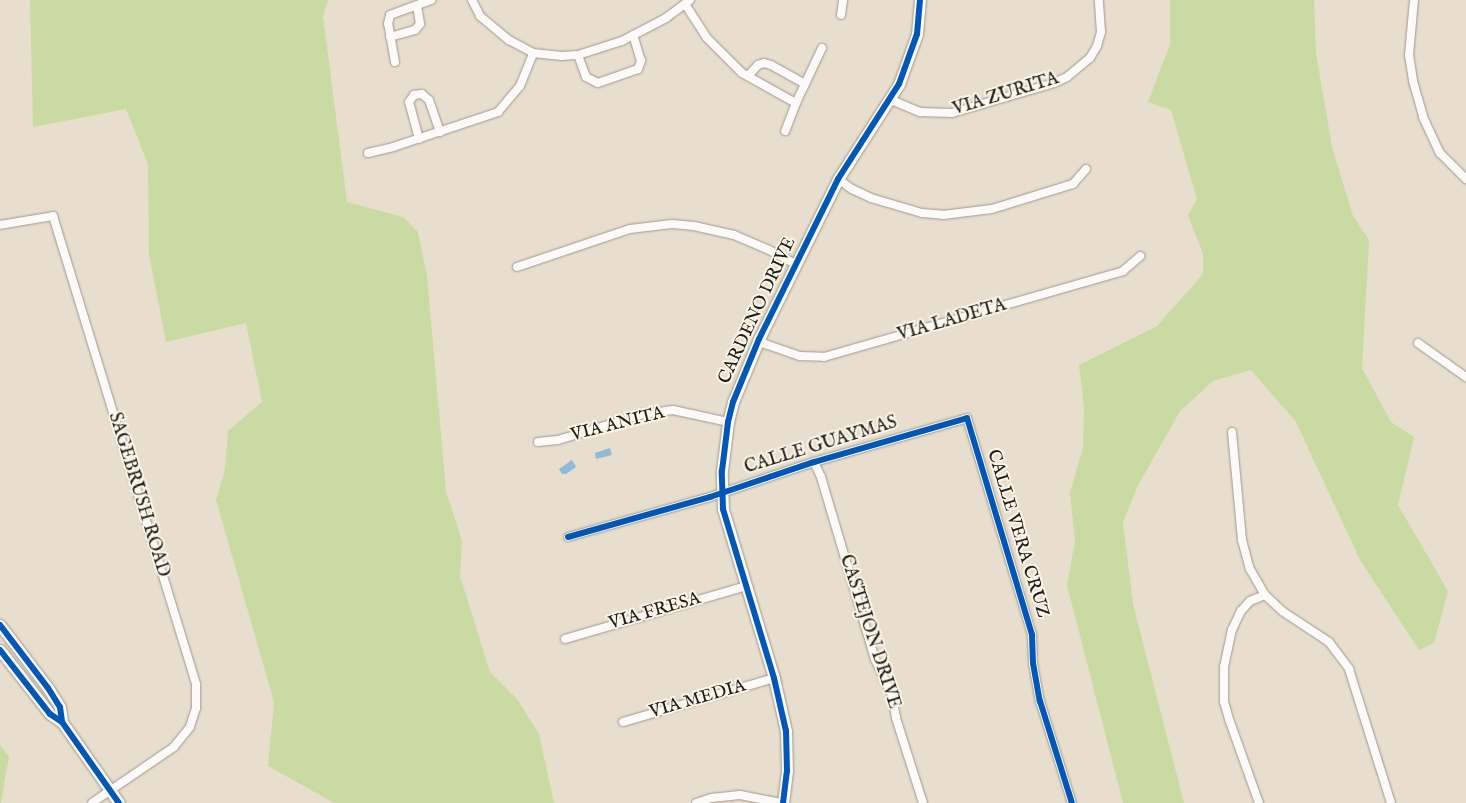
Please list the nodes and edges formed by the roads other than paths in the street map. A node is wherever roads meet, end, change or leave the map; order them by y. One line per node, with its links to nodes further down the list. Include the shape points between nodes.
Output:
1 (431, 0): 8 (street)
2 (472, 0): 13 (street, via 480,16 494,30)
3 (843, 0): 9 (street)
4 (920, 0): 18 (street, CARDENO DRIVE, via 915,42 899,84)
5 (1099, 0): 18 (street, VIA ZURITA, via 1101,32 1097,46 1090,58 1067,77 952,113 920,112)
6 (1414, 0): 26 (street, via 1409,55 1423,117 1440,153)
7 (688, 2): 10 (street); 16 (street, via 707,38)
8 (417, 5): 11 (street, via 390,15); 11 (street, via 420,24 415,30)
9 (841, 15)
10 (633, 36): 14 (street); 14 (street, via 642,61 638,68 598,83 586,77)
11 (390, 37): 15 (street)
12 (822, 48): 17 (street)
13 (534, 53): 14 (street); 21 (street, via 520,86 498,112)
14 (578, 54)
15 (395, 62)
16 (748, 76): 17 (street, via 764,63); 19 (street)
17 (805, 84): 19 (street)
18 (889, 99): 25 (street, CARDENO DRIVE)
19 (796, 103): 20 (street)
20 (785, 131)
21 (440, 132): 22 (street); 22 (street, via 429,100 422,94 414,95 409,102)
22 (419, 139): 23 (street)
23 (368, 153)
24 (1086, 169): 25 (street, via 1073,184 992,209 943,215 922,213 870,198)
25 (838, 179): 29 (street, CARDENO DRIVE)
26 (1466, 179)
27 (0, 224): 49 (street, SAGEBRUSH ROAD, via 53,216 196,685 196,708 190,727 174,747)
28 (1140, 256): 31 (street, VIA LADETA, via 1123,271 824,357 799,356)
29 (795, 264): 30 (street, via 734,235 672,224 630,229); 31 (street, CARDENO DRIVE)
30 (517, 268)
31 (759, 339): 35 (street, CARDENO DRIVE, via 736,393)
32 (1418, 343): 33 (street)
33 (1466, 377)
34 (967, 418): 38 (street, CALLE GUAYMAS); 55 (street, CALLE VERA CRUZ, via 1032,636 1040,701)
35 (728, 422): 37 (street, VIA ANITA, via 673,410 644,414 558,440); 39 (street, CARDENO DRIVE)
36 (1232, 432): 42 (street, via 1242,540 1250,569)
37 (538, 442)
38 (814, 462): 39 (street, CALLE GUAYMAS); 54 (street, CASTEJON DRIVE, via 874,659 892,695)
39 (722, 492): 40 (street, CALLE GUAYMAS); 41 (street, CARDENO DRIVE, via 723,509)
40 (568, 537)
41 (746, 586): 44 (street, VIA FRESA); 46 (street, CARDENO DRIVE)
42 (1265, 595): 56 (street, via 1250,601 1241,610 1232,630 1224,667 1227,711); 57 (street, via 1282,611 1329,642 1349,669)
43 (0, 625): 47 (street, via 48,688 60,707)
44 (565, 639)
45 (0, 650): 47 (street, via 50,714)
46 (774, 678): 48 (street, VIA MEDIA); 53 (street, CARDENO DRIVE, via 786,731 787,771)
47 (62, 722): 49 (street)
48 (623, 722)
49 (110, 790): 50 (street); 51 (street)
50 (92, 803)
51 (119, 803)
52 (696, 803): 53 (street, via 740,795)
53 (783, 803)
54 (922, 803)
55 (1072, 803)
56 (1259, 803)
57 (1391, 803)

